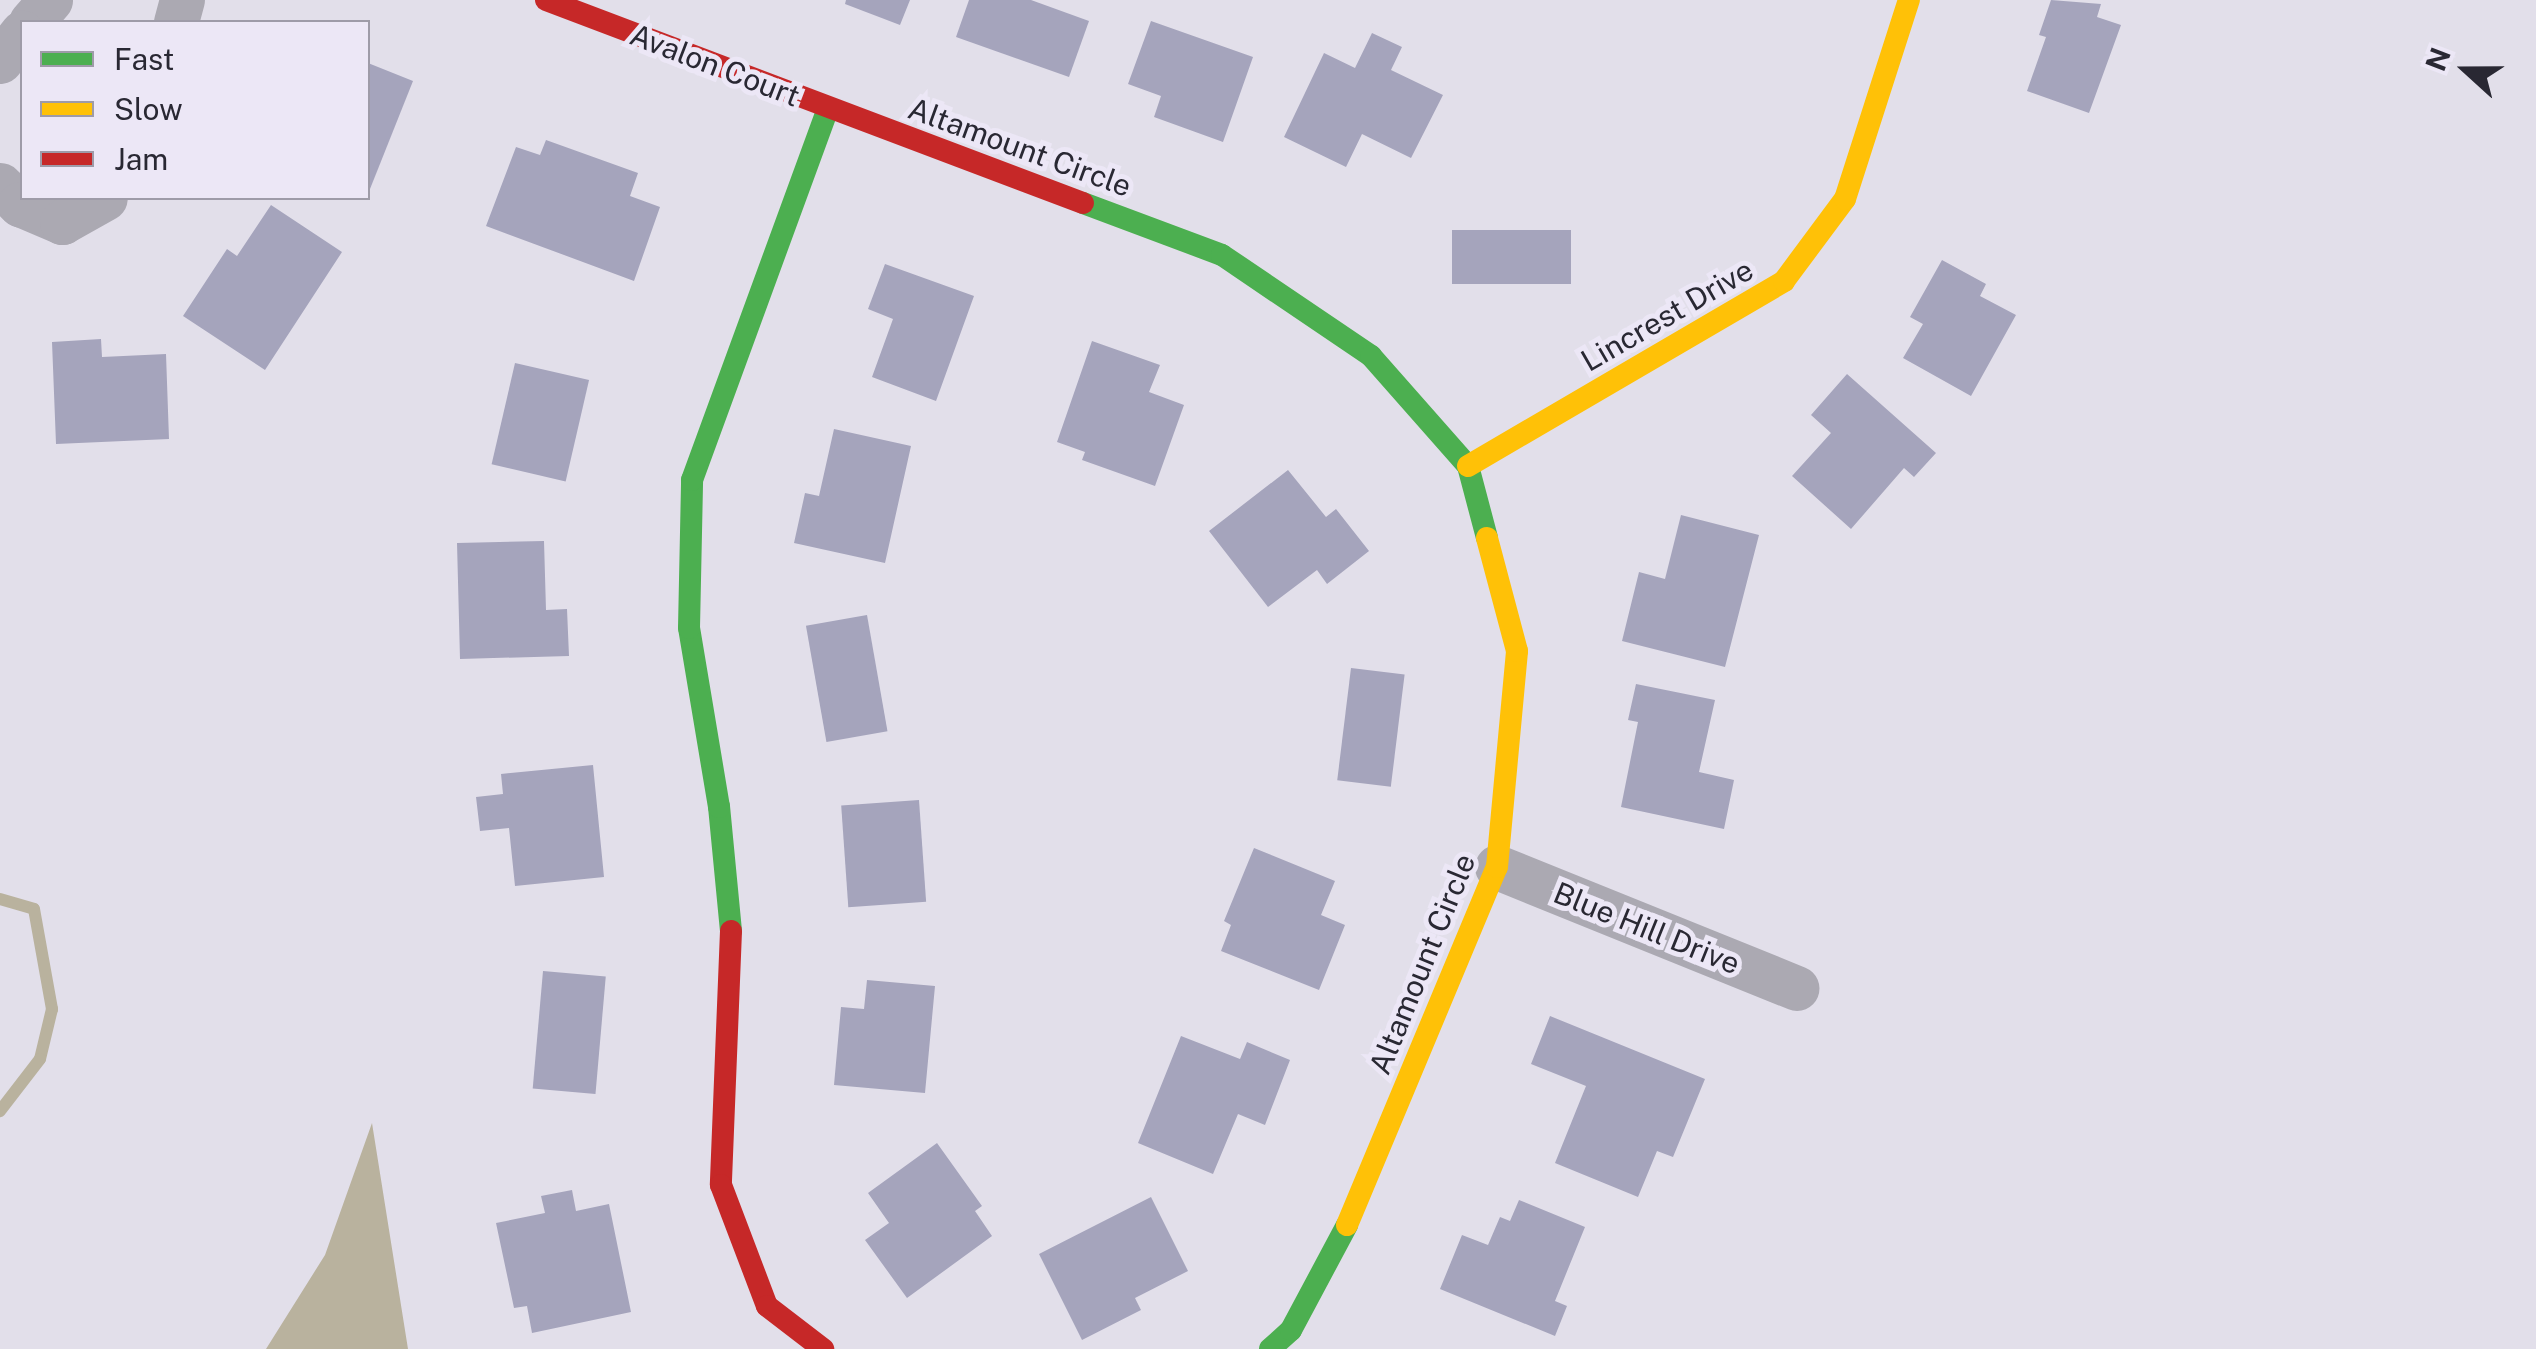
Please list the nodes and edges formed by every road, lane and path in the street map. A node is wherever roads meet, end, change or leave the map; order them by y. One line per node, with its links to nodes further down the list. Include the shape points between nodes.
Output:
1 (50, 0): 4 (street)
2 (546, 0): 7 (street, Avalon Court)
3 (1908, 0): 10 (street, Lincrest Drive, via 1846,198 1784,281)
4 (33, 20)
5 (20, 36): 6 (street)
6 (0, 61)
7 (828, 108): 10 (street, Altamount Circle, via 1222,254 1372,356); 13 (street, via 692,480 689,628 720,807 731,924 721,1185 766,1306)
8 (0, 184): 9 (street, via 20,204 62,222)
9 (101, 200)
10 (1468, 466): 11 (street, Altamount Circle, via 1517,650)
11 (1497, 868): 12 (street, Blue Hill Drive); 14 (street, Altamount Circle, via 1351,1218 1291,1330)
12 (1796, 988)
13 (823, 1349)
14 (1270, 1349)

